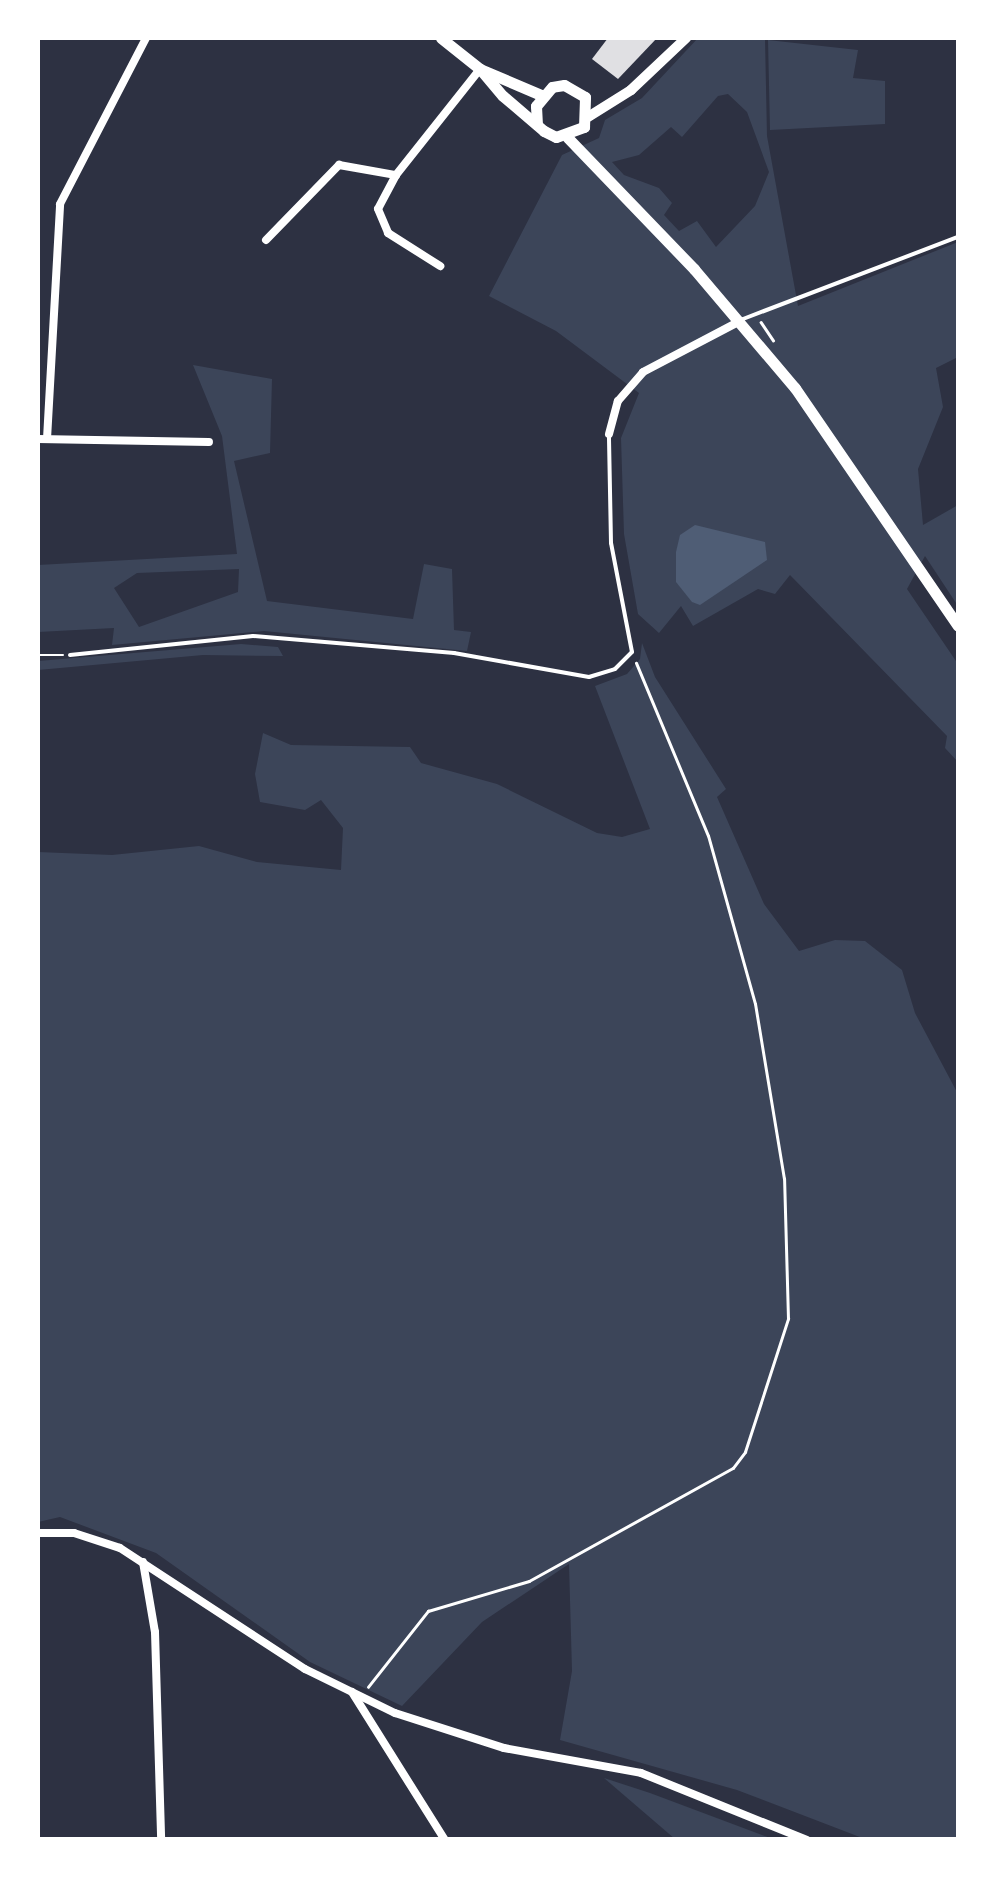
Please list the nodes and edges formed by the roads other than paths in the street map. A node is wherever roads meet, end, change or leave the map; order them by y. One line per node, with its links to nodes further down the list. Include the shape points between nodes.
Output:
1 (146, 38): 18 (street, via 60,204)
2 (441, 38): 4 (main road)
3 (686, 38): 7 (street)
4 (480, 69): 5 (main road); 9 (main road); 12 (street)
5 (541, 95): 6 (main road, via 564,85); 9 (main road)
6 (585, 97): 7 (street); 8 (main road)
7 (612, 100): 8 (street)
8 (586, 122): 10 (main road); 11 (main road)
9 (537, 124): 10 (main road)
10 (568, 138): 11 (main road)
11 (592, 158): 16 (main road)
12 (396, 175): 14 (street, via 338,166); 15 (street, via 378,209 388,233)
13 (958, 237): 16 (lane)
14 (266, 240)
15 (440, 266)
16 (740, 321): 17 (street, via 643,372 618,401); 20 (main road, via 855,469)
17 (608, 434): 21 (lane, via 611,543 632,652 615,669 589,677 454,653 253,636)
18 (42, 439): 19 (street)
19 (209, 442)
20 (958, 626)
21 (70, 655)
22 (38, 1533): 23 (street, via 98,1539)
23 (143, 1562): 24 (street, via 294,1663); 25 (street, via 155,1632)
24 (352, 1692): 26 (street); 27 (street, via 504,1748 641,1773)
25 (161, 1840)
26 (445, 1840)
27 (808, 1840)

